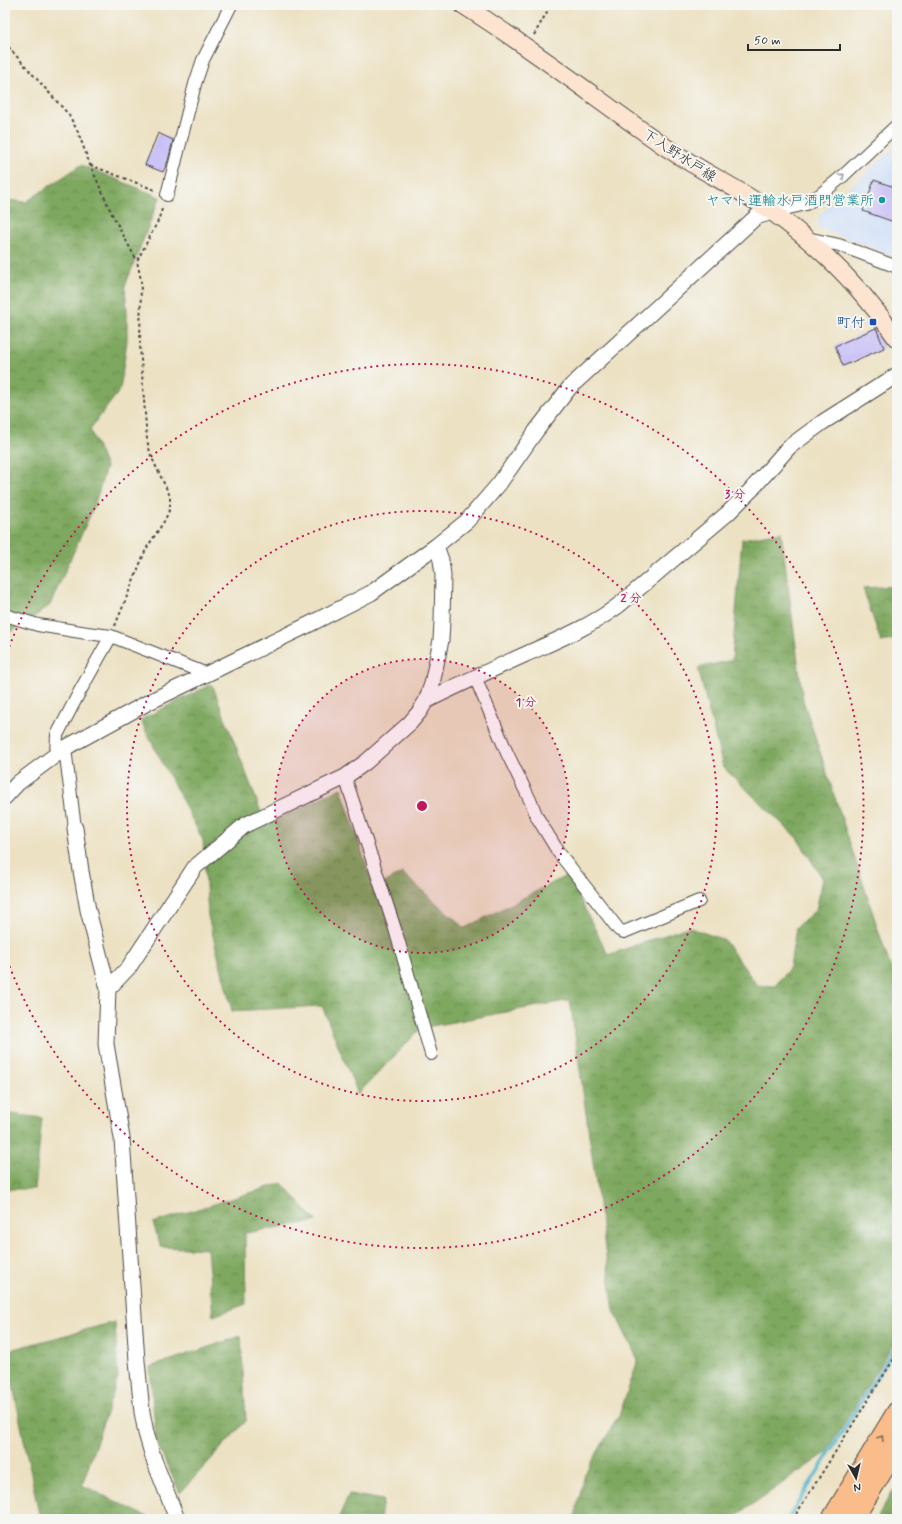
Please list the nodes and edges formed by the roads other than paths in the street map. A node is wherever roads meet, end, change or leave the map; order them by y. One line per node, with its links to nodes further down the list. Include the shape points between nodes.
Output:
1 (231, 5): 4 (street, via 203,60)
2 (463, 5): 5 (main road, 下入野水戸線, via 682,158)
3 (897, 125): 5 (street, one-way to 3, via 806,204 821,194)
4 (167, 195)
5 (772, 212): 6 (main road, 下入野水戸線); 10 (street, via 756,217 570,387 499,484 467,521)
6 (806, 238): 7 (street, via 839,245); 8 (main road, 下入野水戸線, via 856,286)
7 (897, 267)
8 (897, 339)
9 (897, 375): 14 (street, via 789,447 728,513 602,618)
10 (436, 546): 13 (street, via 370,593); 15 (street, via 444,574 442,622 436,665)
11 (5, 615): 12 (street, via 38,624)
12 (111, 636): 13 (street); 16 (street, via 57,735)
13 (207, 674): 16 (street, via 149,702)
14 (475, 677): 15 (street); 20 (street, via 537,817 559,853 619,930 624,932)
15 (426, 701): 17 (street, via 410,723)
16 (61, 751): 18 (street, via 18,783); 19 (street)
17 (345, 777): 21 (street, via 245,825 195,867 130,967); 22 (street, via 395,929)
18 (5, 797)
19 (76, 828): 21 (street, via 88,910)
20 (699, 901)
21 (108, 989): 25 (street, via 106,1044 122,1138 142,1412 154,1460)
22 (431, 1054)
23 (897, 1412): 26 (highway, one-way to 23)
24 (897, 1447): 27 (highway)
25 (177, 1519)
26 (832, 1519)
27 (853, 1519)

